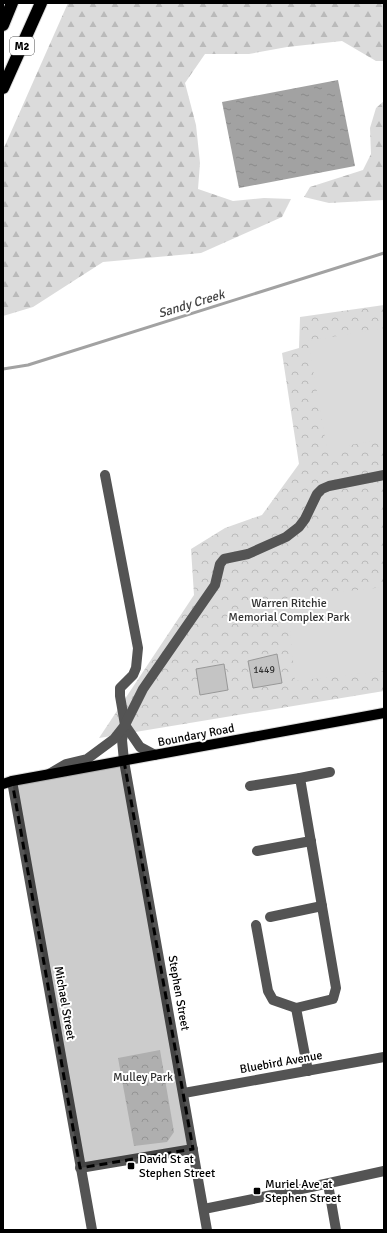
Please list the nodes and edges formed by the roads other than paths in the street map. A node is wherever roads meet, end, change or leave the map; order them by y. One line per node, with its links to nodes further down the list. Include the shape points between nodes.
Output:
1 (12, 3): 3 (highway, M2)
2 (40, 3): 4 (highway, M2)
3 (3, 24)
4 (3, 88)
5 (105, 475): 8 (street, via 138,648 133,675 120,688)
6 (384, 475): 8 (street, via 322,489 299,527 286,537 248,554 224,559 214,585 143,689)
7 (384, 713): 9 (main road, Boundary Road)
8 (125, 725): 9 (street, via 140,747); 10 (street, Stephen Street, via 122,740); 12 (street, via 114,739 87,759 66,764)
9 (155, 755): 10 (main road, Boundary Road)
10 (124, 761): 12 (main road, Boundary Road); 24 (street, Stephen Street)
11 (330, 772): 13 (street)
12 (49, 774): 14 (main road, Boundary Road)
13 (300, 778): 15 (street); 16 (street)
14 (6, 782): 26 (street, Michael Street)
15 (250, 786)
16 (311, 841): 17 (street); 18 (street)
17 (258, 851)
18 (322, 906): 19 (street); 21 (street, via 336,988 332,998)
19 (270, 917)
20 (256, 925): 21 (street, via 268,991 273,1000)
21 (296, 1008): 23 (street)
22 (384, 1057): 23 (street, Bluebird Avenue)
23 (308, 1071): 24 (street, Bluebird Avenue)
24 (184, 1094): 25 (street, Stephen Street)
25 (193, 1149): 26 (street); 29 (street, Stephen Street)
26 (80, 1168): 30 (street, Michael Street)
27 (384, 1171): 28 (street)
28 (328, 1184): 29 (street); 32 (street)
29 (204, 1209): 31 (street, Stephen Street)
30 (92, 1230)
31 (207, 1230)
32 (336, 1230)

